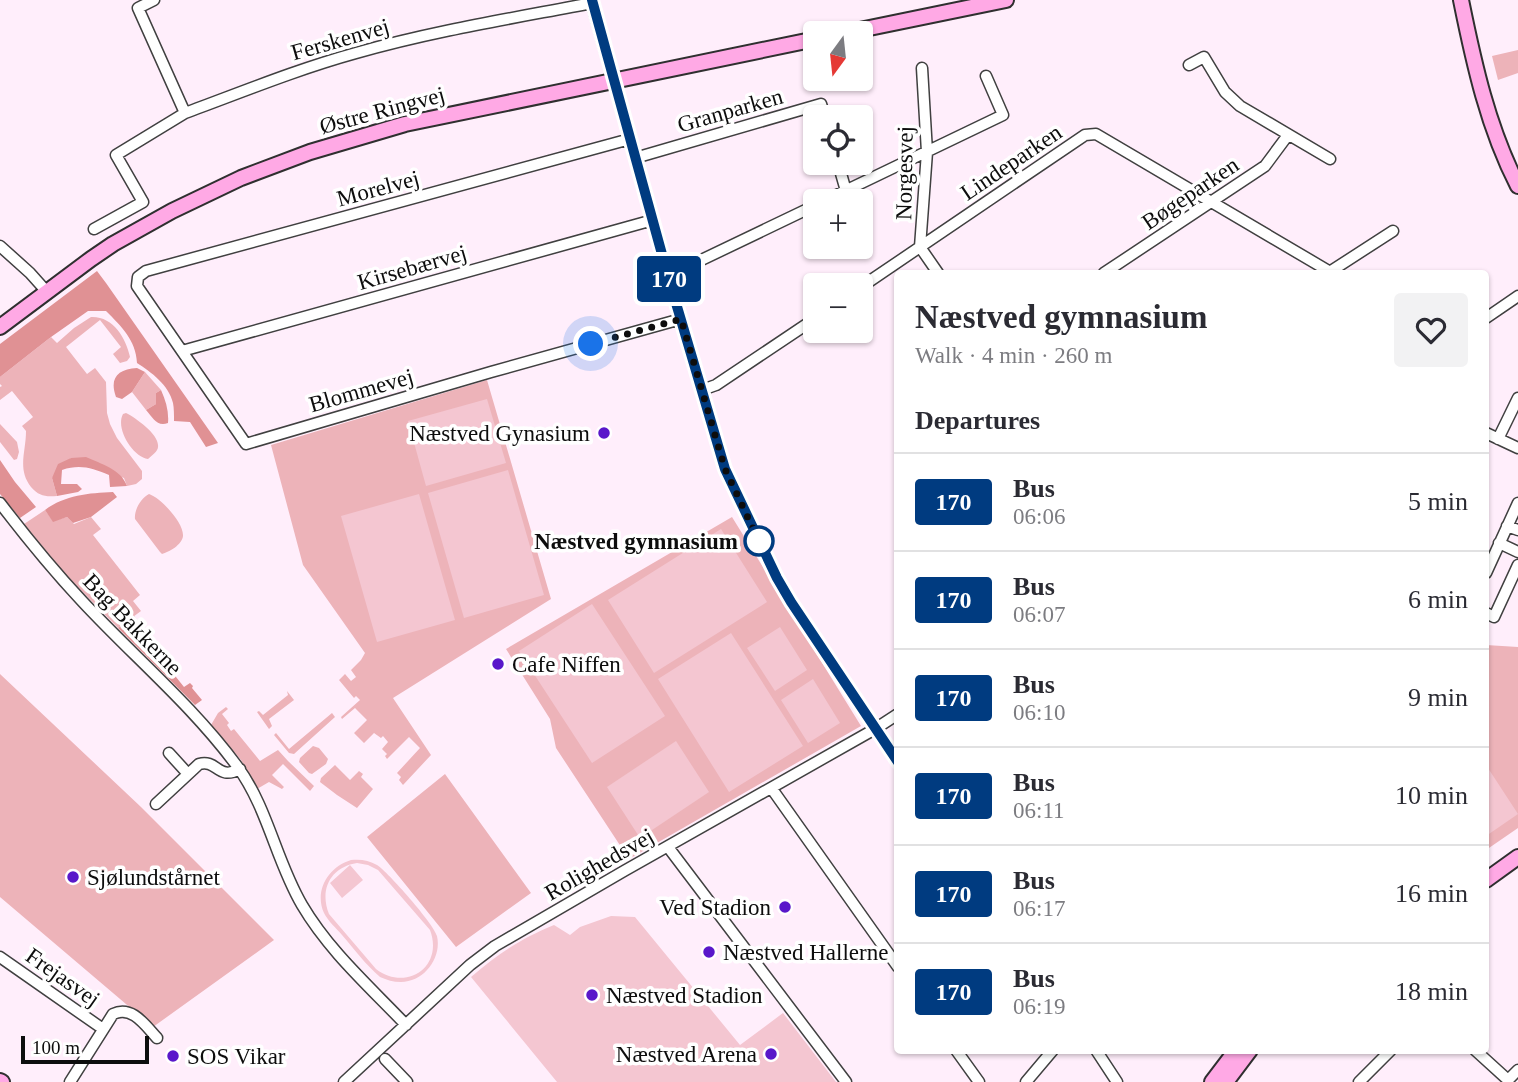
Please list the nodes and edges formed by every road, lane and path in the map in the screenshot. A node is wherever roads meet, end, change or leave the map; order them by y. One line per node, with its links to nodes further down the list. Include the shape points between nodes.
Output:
1 (154, 0): 12 (street, via 138,8)
2 (1006, 0): 5 (street)
3 (1461, 0): 18 (street, via 1488,114 1512,160)
4 (592, 1): 10 (street); 12 (street, Ferskenvej, via 358,52)
5 (873, 27)
6 (803, 42): 10 (street, Østre Ringvej)
7 (1189, 65): 13 (street, via 1204,57 1225,92 1240,106)
8 (922, 68): 15 (street, Norgesvej)
9 (986, 76): 15 (street, via 1003,115)
10 (613, 81): 14 (street); 34 (street, Østre Ringvej, via 405,124 310,152 172,211 113,244)
11 (803, 109): 16 (street, Granparken)
12 (185, 114): 23 (street, Ferskenvej, via 116,155 143,202)
13 (1288, 135): 17 (street); 20 (street, Bøgeparken, via 1265,166)
14 (630, 139): 16 (street); 32 (street, Morelvej, via 146,271)
15 (926, 152): 19 (street); 26 (street, Norgesvej)
16 (635, 158): 22 (street)
17 (1329, 159)
18 (1518, 186)
19 (850, 189)
20 (1210, 202): 26 (street, Lindeparken, via 1096,134 1085,135); 28 (street, Bøgeparken); 29 (street, Lindeparken)
21 (803, 211): 31 (street)
22 (653, 220): 31 (street); 40 (street, Kirsebærvej)
23 (94, 229)
24 (1393, 231): 30 (street)
25 (0, 246): 34 (street)
26 (920, 247): 27 (street, Norgesvej); 33 (street, Lindeparken)
27 (936, 270)
28 (1108, 270)
29 (1325, 270)
30 (1334, 270)
31 (668, 276): 37 (street)
32 (138, 277): 40 (street, Blommevej, via 137,286)
33 (873, 279)
34 (47, 292): 38 (street, Østre Ringvej)
35 (1518, 296): 36 (street)
36 (1489, 315)
37 (681, 319): 40 (street, Blommevej, via 246,444); 41 (street)
38 (0, 327)
39 (803, 327): 41 (street)
40 (182, 351)
41 (702, 390): 56 (street, via 725,469 777,578)
42 (1518, 398): 44 (street)
43 (1489, 434): 44 (street)
44 (1498, 439): 45 (street)
45 (1518, 449)
46 (0, 503): 59 (street, Bag Bakkerne, via 81,600 183,703)
47 (1518, 503): 48 (street)
48 (1507, 526): 49 (street); 50 (street)
49 (1518, 530)
50 (1499, 543): 51 (street); 52 (street)
51 (1518, 552)
52 (1489, 565)
53 (1518, 565): 54 (street, via 1494,617)
54 (1489, 614)
55 (894, 717): 56 (street, Rolighedsvej)
56 (876, 729): 58 (street); 61 (street, Rolighedsvej)
57 (169, 753): 60 (street)
58 (894, 756)
59 (240, 769): 60 (street, via 226,774 204,762); 68 (street, Bag Bakkerne, via 303,906 334,950)
60 (188, 774): 62 (street)
61 (772, 789): 63 (street, Rolighedsvej); 67 (street)
62 (156, 804)
63 (668, 847): 68 (street, Rolighedsvej, via 495,946); 83 (street)
64 (1518, 857): 65 (street)
65 (1489, 878)
66 (0, 957): 69 (street, Frejasvej)
67 (894, 961)
68 (406, 1026): 81 (street, Rolighedsvej)
69 (103, 1029): 70 (street, Frejasvej, via 113,1014 128,1011); 80 (street, Frejasvej)
70 (157, 1038)
71 (959, 1054): 84 (street)
72 (1050, 1054): 85 (street)
73 (1099, 1054): 86 (street)
74 (1232, 1054): 87 (street)
75 (1247, 1054): 88 (street)
76 (1387, 1054): 89 (street)
77 (1479, 1054): 79 (street, via 1508,1080)
78 (385, 1059): 82 (street)
79 (1518, 1070)
80 (70, 1082)
81 (344, 1082)
82 (407, 1082)
83 (846, 1082)
84 (979, 1082)
85 (1026, 1082)
86 (1117, 1082)
87 (1212, 1082)
88 (1226, 1082)
89 (1359, 1082)

